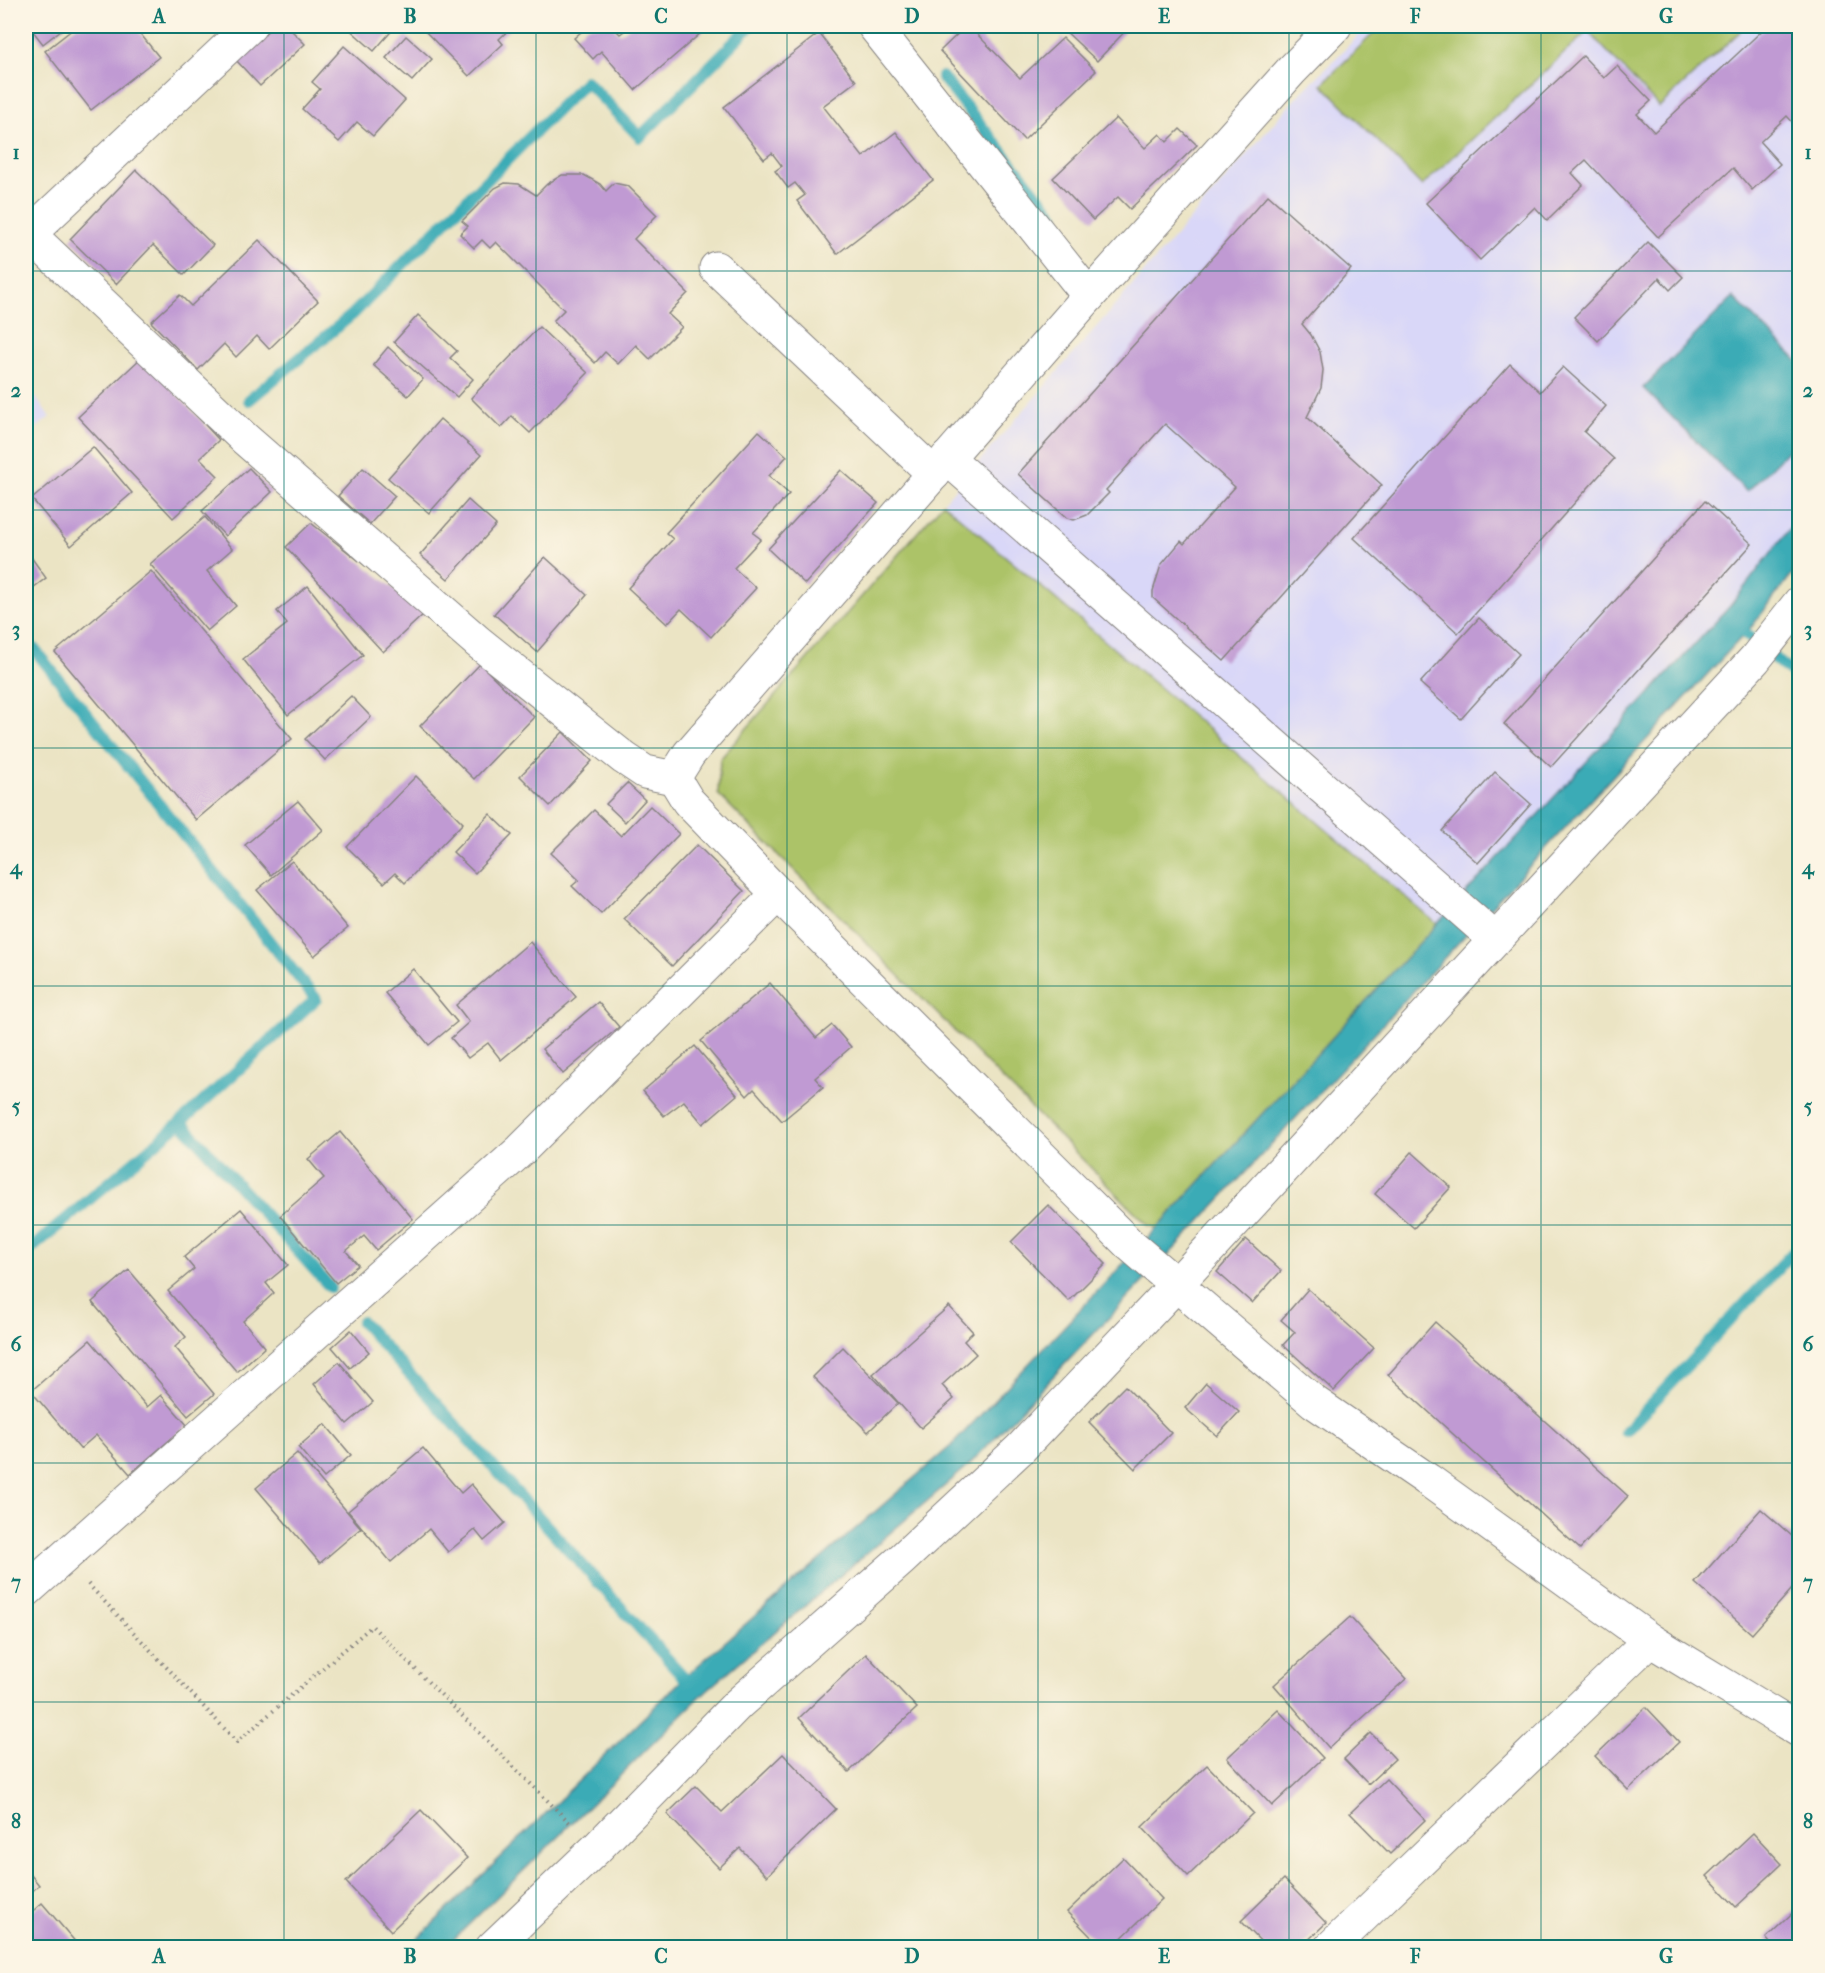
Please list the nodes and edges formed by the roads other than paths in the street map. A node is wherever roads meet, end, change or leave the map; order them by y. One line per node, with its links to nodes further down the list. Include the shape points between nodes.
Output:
1 (250, 26): 4 (street)
2 (874, 26): 6 (street)
3 (1335, 26): 6 (street)
4 (27, 235): 9 (street, via 245,439 478,642 624,758 645,772)
5 (716, 268): 7 (street)
6 (1089, 296): 7 (street)
7 (941, 466): 9 (street, via 689,754); 11 (street)
8 (1800, 602): 11 (street, via 1763,648)
9 (674, 778): 10 (street, via 688,801)
10 (778, 894): 12 (street, via 1130,1245); 13 (street, via 520,1150)
11 (1490, 935): 12 (street)
12 (1169, 1279): 14 (street, via 1314,1402); 16 (street, via 1020,1449 900,1562 738,1704 597,1848)
13 (26, 1591)
14 (1650, 1640): 15 (street); 17 (street)
15 (1798, 1726)
16 (492, 1947)
17 (1330, 1947)

